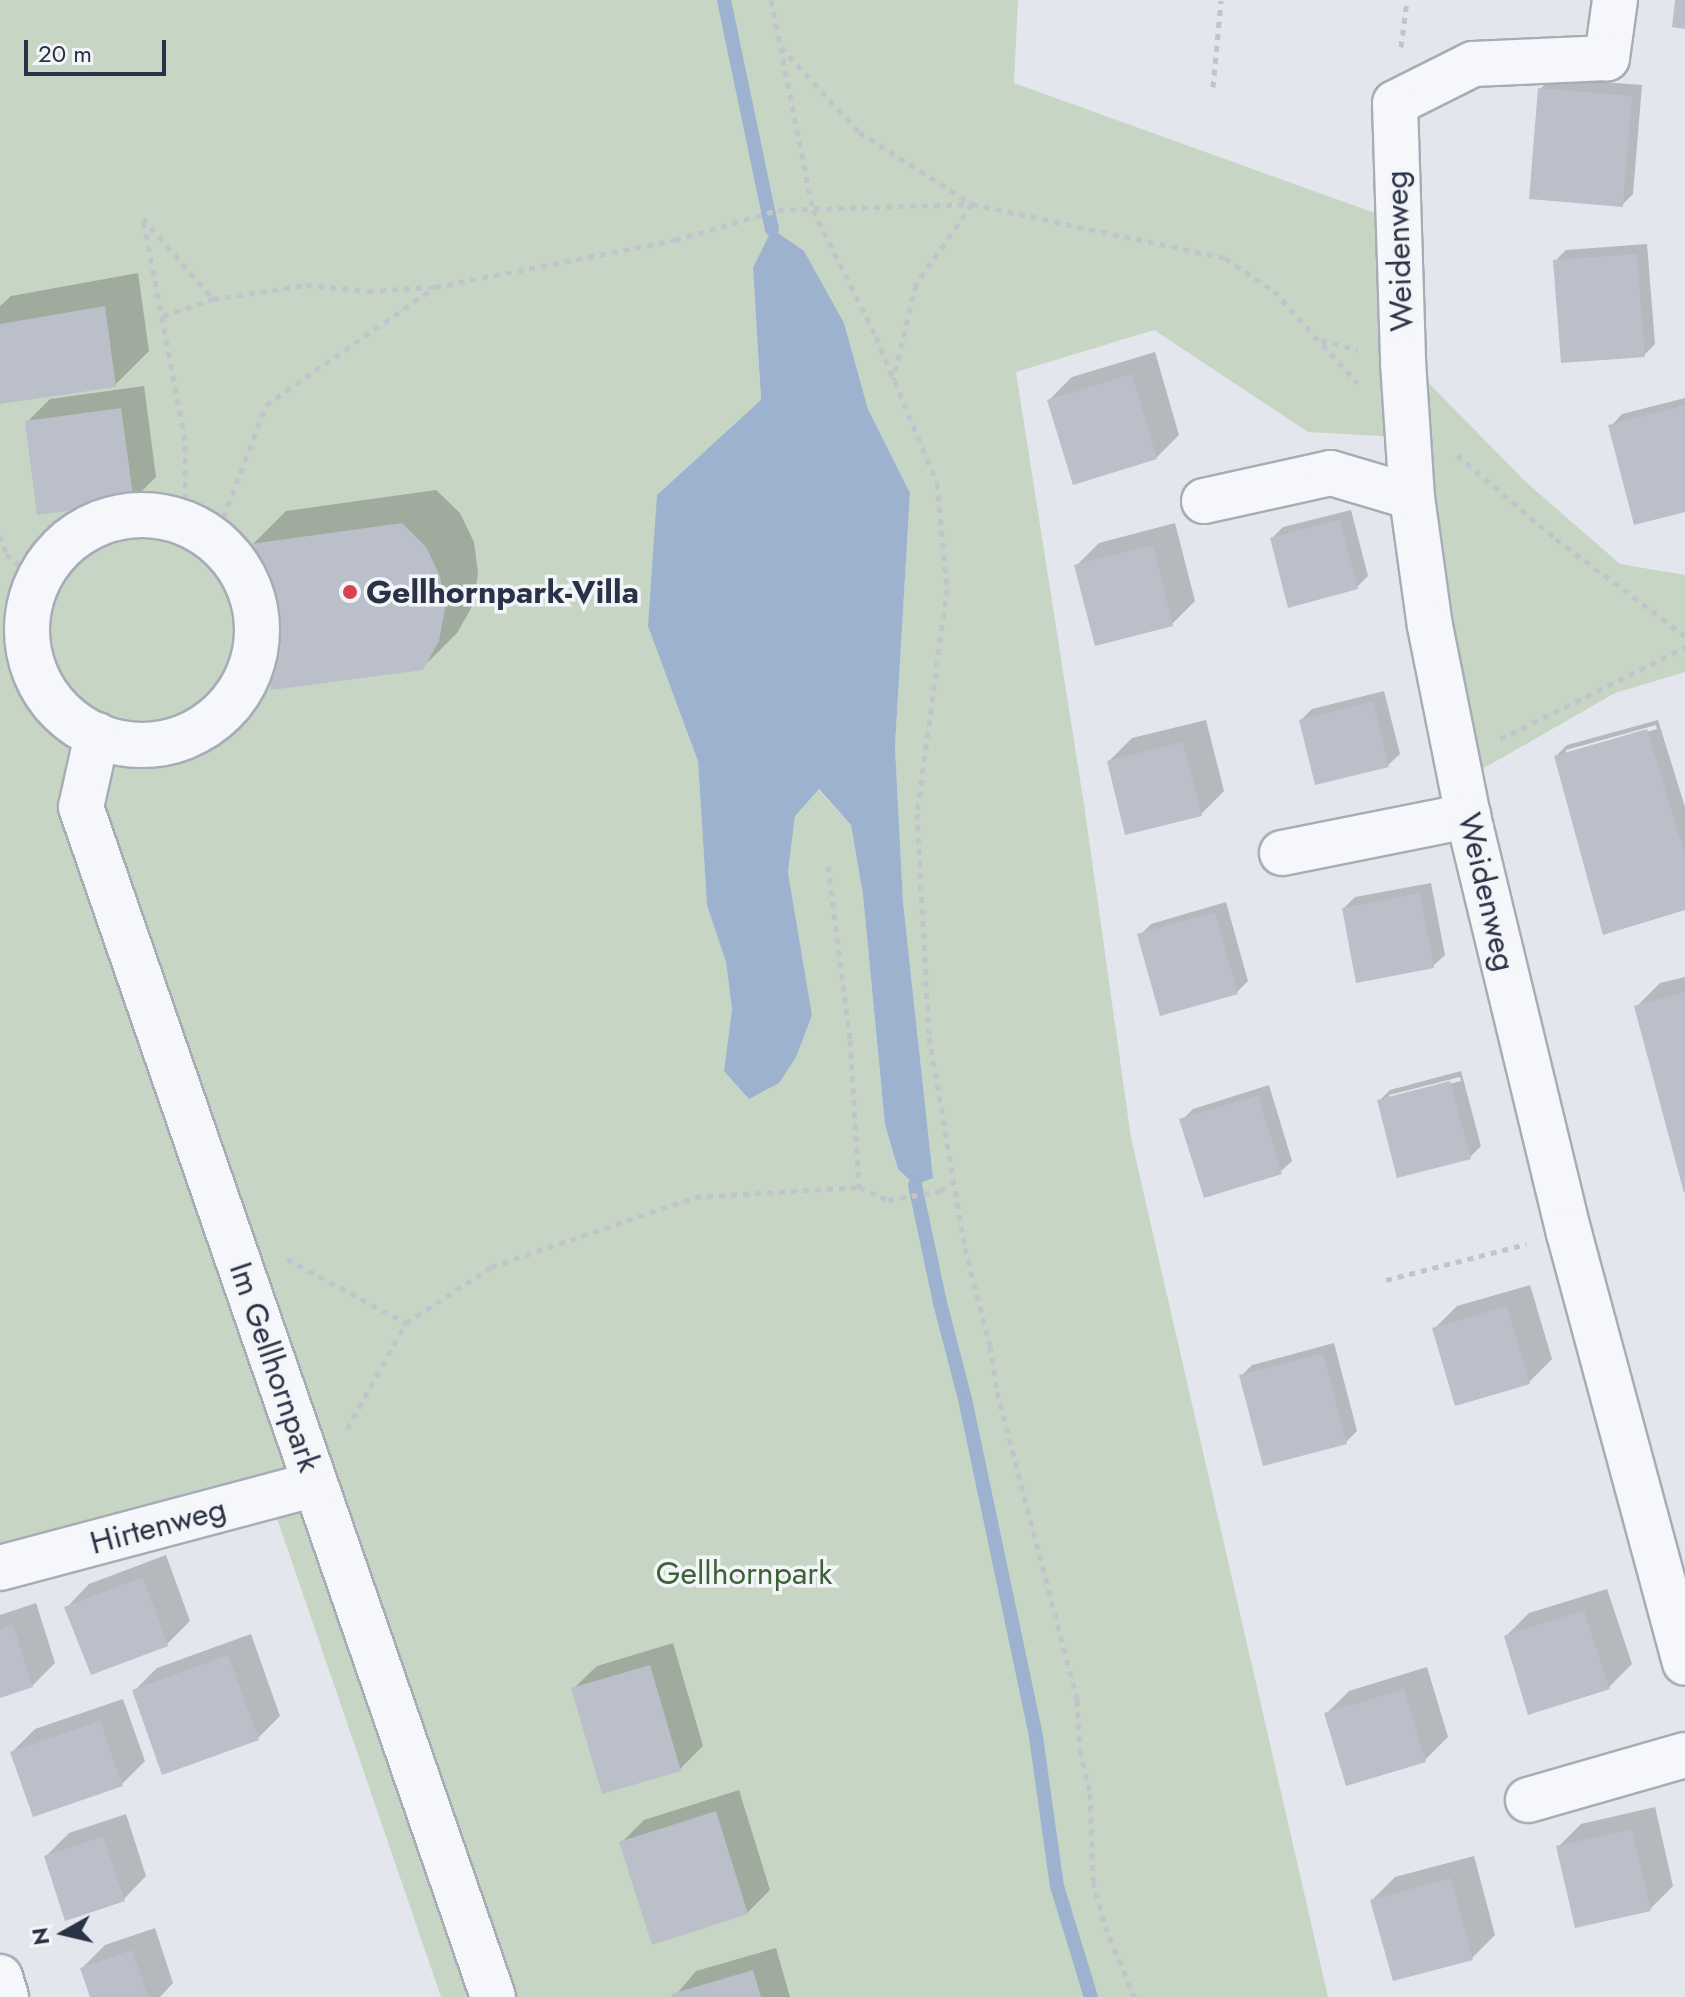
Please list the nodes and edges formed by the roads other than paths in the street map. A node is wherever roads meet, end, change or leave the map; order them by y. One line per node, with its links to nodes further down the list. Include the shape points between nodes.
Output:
1 (1615, 0): 2 (street, Weidenweg, via 1607,58 1473,64 1395,103)
2 (1412, 497): 3 (street, via 1331,473); 5 (street, Weidenweg, via 1430,626)
3 (1204, 501)
4 (97, 735): 4 (street, via 78,728 52,703 34,671 26,635 31,599 46,565 71,539 102,521 138,514 174,518 237,561 254,598 258,638 250,677 227,711 194,735 155,746 115,744); 7 (street, Im Gellhornpark, via 81,807)
5 (1468, 816): 6 (street); 8 (street, Weidenweg, via 1569,1233)
6 (1282, 853)
7 (315, 1484): 9 (street, Hirtenweg); 15 (street, Im Gellhornpark)
8 (1667, 1517): 10 (street, Weidenweg)
9 (0, 1568)
10 (1685, 1663)
11 (1685, 1755): 12 (street)
12 (1528, 1800)
13 (0, 1977): 14 (street)
14 (6, 1997)
15 (493, 1997)

